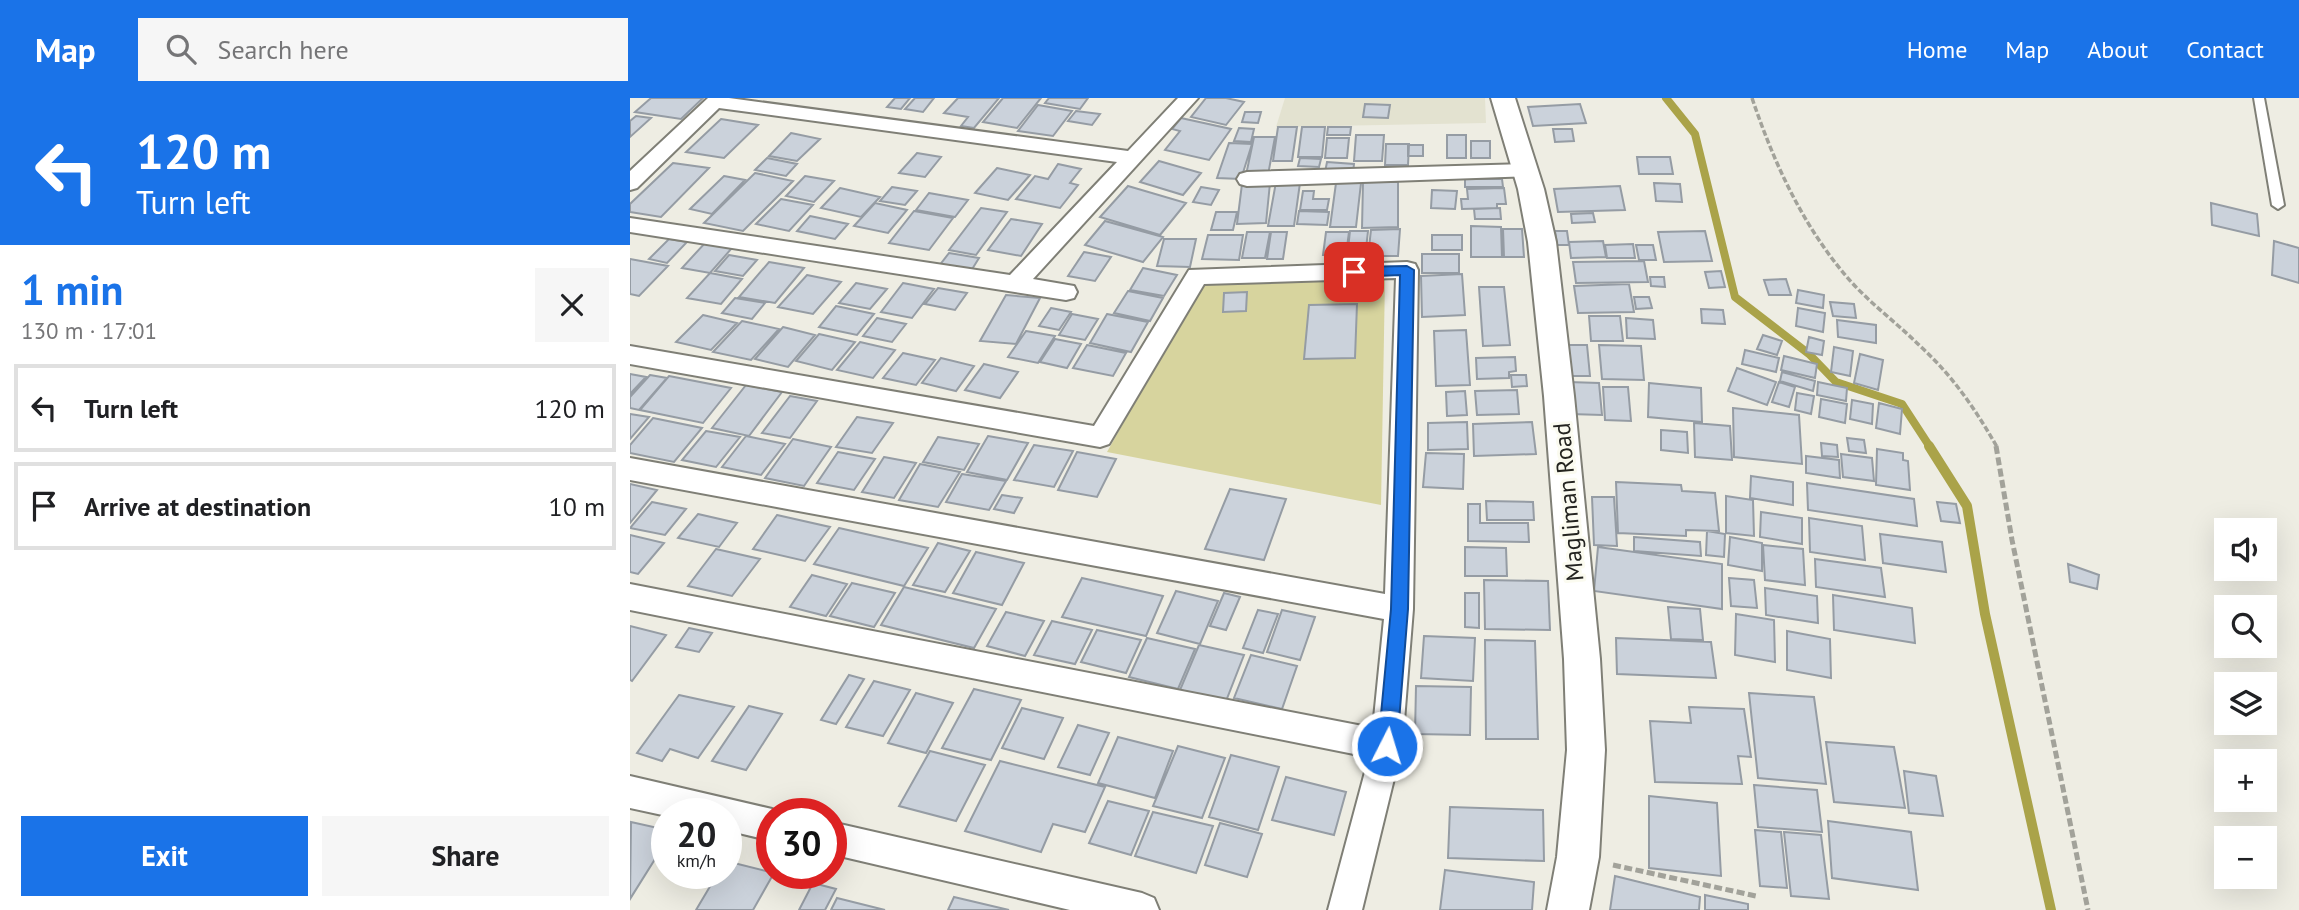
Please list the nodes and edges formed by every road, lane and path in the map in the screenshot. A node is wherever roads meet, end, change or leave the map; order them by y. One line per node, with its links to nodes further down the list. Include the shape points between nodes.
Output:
1 (1189, 98): 6 (street)
2 (1503, 98): 8 (street, Magliman Road)
3 (1752, 98): 28 (path, via 1769,149 1804,219 1846,276 1922,347 1972,403 1999,451 2012,540)
4 (2259, 98): 11 (lane)
5 (717, 100): 6 (street); 7 (street)
6 (1134, 158): 13 (street)
7 (638, 167): 10 (street)
8 (1526, 171): 9 (street); 23 (street, Magliman Road, via 1546,282 1581,659 1586,750)
9 (1247, 179)
10 (630, 183)
11 (2278, 205)
12 (630, 225): 13 (street)
13 (1016, 283): 14 (street)
14 (1066, 292)
15 (630, 355): 18 (street, via 1100,437 1197,276 1407,270)
16 (630, 469): 18 (street)
17 (630, 597): 19 (street)
18 (1399, 609): 19 (street)
19 (1387, 746): 26 (street)
20 (630, 792): 21 (street)
21 (656, 798)
22 (847, 842): 25 (street)
23 (1578, 857): 24 (path); 27 (street, Magliman Road)
24 (1756, 896)
25 (1142, 910)
26 (1345, 910)
27 (1569, 910)
28 (2088, 910)

